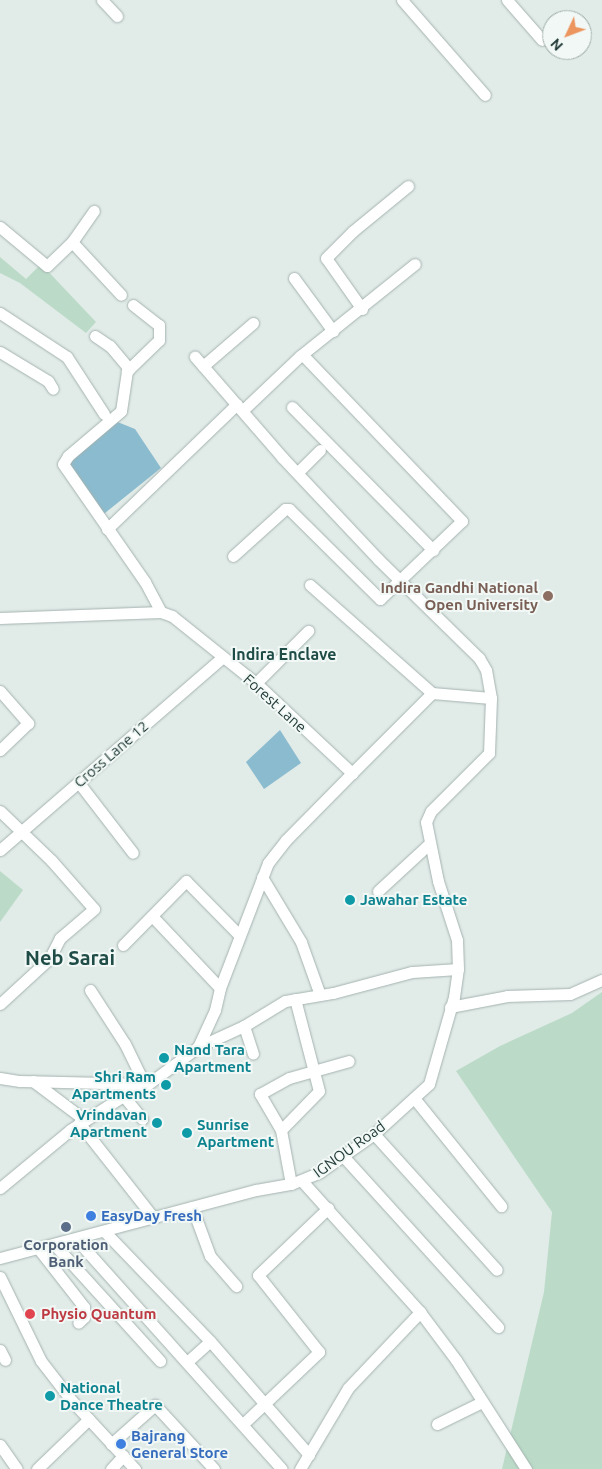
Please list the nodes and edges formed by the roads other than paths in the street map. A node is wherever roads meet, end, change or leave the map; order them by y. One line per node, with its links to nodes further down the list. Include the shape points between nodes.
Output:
1 (102, 0): 4 (street)
2 (402, 0): 6 (street)
3 (507, 0): 5 (street)
4 (117, 16)
5 (542, 40)
6 (485, 95)
7 (408, 186): 15 (street, via 326,258)
8 (94, 211): 10 (street)
9 (0, 227): 10 (street, via 45,266)
10 (72, 242): 13 (street)
11 (415, 264): 15 (street)
12 (294, 278): 18 (street)
13 (121, 295)
14 (133, 305): 22 (street, via 161,328 156,345)
15 (362, 308): 18 (street)
16 (0, 313): 26 (street, via 67,357)
17 (253, 323): 24 (street, IGNOU Road, via 199,361)
18 (333, 331): 21 (street)
19 (95, 336): 22 (street, via 110,346)
20 (0, 352): 23 (street)
21 (302, 355): 24 (street); 30 (street, via 462,521)
22 (129, 369): 29 (street, via 121,411 68,456 63,464)
23 (54, 388)
24 (240, 407): 28 (street, IGNOU Road); 29 (street)
25 (292, 408): 30 (street)
26 (104, 414)
27 (320, 450): 28 (street)
28 (298, 472): 32 (street, IGNOU Road)
29 (107, 529): 34 (street, via 145,582)
30 (433, 550): 32 (street)
31 (233, 556): 32 (street, via 287,508 380,599)
32 (402, 580): 41 (street, IGNOU Road, via 480,658 486,670)
33 (310, 585): 40 (street)
34 (161, 612): 35 (street); 37 (street, Forest Lane, via 176,618)
35 (0, 618)
36 (308, 632): 38 (street)
37 (222, 658): 38 (street, Forest Lane); 44 (street, Cross Lane 12)
38 (256, 684): 43 (street, Forest Lane)
39 (0, 691): 42 (street, via 28,723)
40 (432, 693): 41 (street); 43 (street)
41 (491, 698): 47 (street, IGNOU Road, via 489,753 428,814)
42 (0, 750)
43 (352, 774): 50 (street, via 274,854)
44 (79, 783): 46 (street, Cross Lane 12); 49 (street)
45 (0, 811): 46 (street)
46 (21, 832): 48 (street, Cross Lane 12); 61 (street, via 51,860 94,909 60,938 50,958)
47 (428, 844): 51 (street); 55 (street, IGNOU Road, via 453,923)
48 (0, 850)
49 (133, 853)
50 (262, 877): 53 (street); 59 (street, via 302,942)
51 (378, 891)
52 (152, 916): 53 (street, via 186,881); 54 (street); 57 (street)
53 (239, 935): 57 (street)
54 (123, 945)
55 (458, 969): 59 (street, via 412,972); 62 (street, IGNOU Road)
56 (602, 980): 62 (street, via 570,994 507,996)
57 (220, 988): 64 (street, via 215,1010)
58 (90, 990): 70 (street, via 125,1044)
59 (320, 995): 60 (street)
60 (295, 999): 63 (street, via 274,1006); 67 (street)
61 (0, 1004)
62 (450, 1007): 72 (street, IGNOU Road, via 429,1084)
63 (244, 1026): 64 (street); 65 (street)
64 (198, 1048): 70 (street, via 152,1082)
65 (253, 1054)
66 (348, 1062): 67 (street)
67 (314, 1073): 75 (street, via 319,1091); 75 (street, via 289,1078 260,1094)
68 (0, 1078): 69 (street)
69 (33, 1081): 70 (street); 74 (street)
70 (144, 1084): 71 (street)
71 (122, 1094): 73 (street); 74 (street)
72 (414, 1098): 76 (street, IGNOU Road); 80 (street)
73 (142, 1119)
74 (82, 1122): 79 (street); 83 (street)
75 (281, 1130): 78 (street)
76 (374, 1134): 77 (street, IGNOU Road); 89 (street)
77 (343, 1156): 78 (street, IGNOU Road); 96 (street)
78 (296, 1183): 81 (street, IGNOU Road); 82 (street)
79 (0, 1188)
80 (500, 1206)
81 (192, 1207): 83 (street, IGNOU Road); 93 (street, via 210,1256)
82 (328, 1208): 90 (street); 94 (street)
83 (153, 1217): 84 (street, IGNOU Road)
84 (105, 1232): 85 (street, IGNOU Road); 97 (street)
85 (77, 1240): 86 (street, IGNOU Road); 99 (street)
86 (54, 1244): 87 (street, IGNOU Road); 98 (street)
87 (38, 1248): 88 (street, IGNOU Road); 95 (street, via 84,1307 84,1317)
88 (0, 1258)
89 (497, 1270)
90 (258, 1275): 92 (street); 101 (street, via 319,1352)
91 (0, 1278): 102 (street, via 41,1361)
92 (248, 1281)
93 (236, 1286)
94 (420, 1312): 100 (street); 107 (street, via 348,1388)
95 (78, 1323)
96 (498, 1326)
97 (210, 1341): 99 (street); 101 (street)
98 (160, 1360)
99 (187, 1362): 103 (street)
100 (482, 1402): 104 (street); 117 (street)
101 (265, 1403): 103 (street); 107 (street)
102 (89, 1420): 105 (street); 111 (street)
103 (243, 1424): 115 (street)
104 (438, 1424)
105 (112, 1444): 108 (street); 109 (street, via 155,1405)
106 (0, 1445): 110 (street)
107 (309, 1455): 116 (street)
108 (123, 1456): 112 (street); 113 (street)
109 (210, 1465): 114 (street)
110 (17, 1469)
111 (37, 1469)
112 (111, 1469)
113 (134, 1469)
114 (197, 1469)
115 (282, 1469)
116 (300, 1469)
117 (526, 1469)

